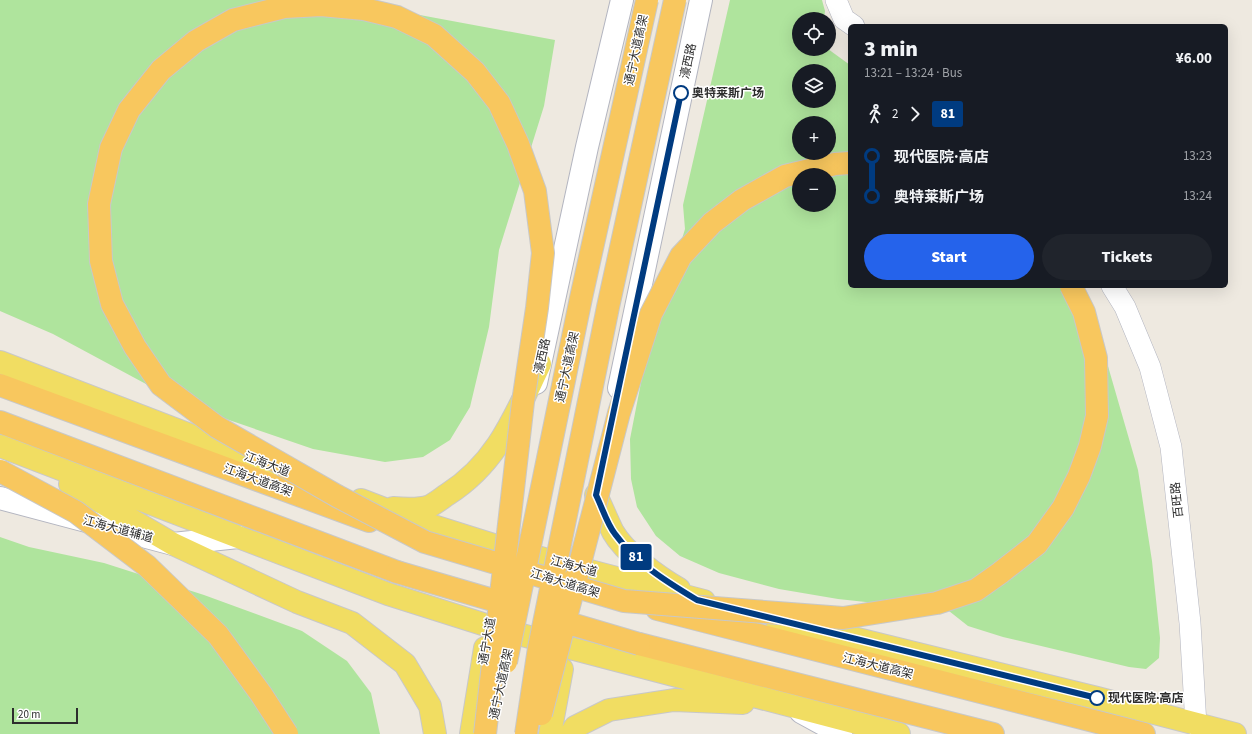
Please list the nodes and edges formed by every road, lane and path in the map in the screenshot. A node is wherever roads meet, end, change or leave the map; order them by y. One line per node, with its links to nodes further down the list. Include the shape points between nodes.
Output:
1 (622, 0): 11 (main road, 濠西路)
2 (647, 0): 34 (highway, 通宁大道高架, bridge, via 581,298)
3 (675, 0): 35 (highway, bridge, via 605,322 539,648)
4 (701, 0): 16 (main road, 濠西路)
5 (836, 0): 6 (street, via 844,19)
6 (851, 24)
7 (848, 163): 36 (highway, bridge, via 785,176 742,200 712,223 681,256 651,314 619,413)
8 (1073, 288): 25 (highway, bridge, via 1084,312 1096,358 1097,416 1090,446 1063,508 1037,544 976,590 937,603 843,618)
9 (1113, 288): 29 (street, 百旺路, via 1125,307 1150,367 1171,447 1190,623)
10 (0, 362): 18 (main road, 江海大道)
11 (540, 364): 18 (main road, via 506,433 485,463 461,486 429,506 406,509); 22 (main road, 濠西路)
12 (0, 385): 20 (highway, 江海大道高架, bridge)
13 (0, 422): 41 (highway, bridge, via 397,572 639,644)
14 (3, 447): 19 (main road); 21 (main road)
15 (0, 471): 30 (highway, bridge, via 76,512 147,566 218,635)
16 (596, 495): 23 (main road, 濠西路); 24 (main road, via 614,533 631,553 663,580)
17 (0, 498): 21 (main road, 江海大道辅道)
18 (378, 506): 22 (main road, 江海大道)
19 (238, 537): 21 (main road, 江海大道辅道); 26 (main road, via 388,594)
20 (425, 542): 25 (highway, 江海大道高架, bridge); 33 (highway, bridge, via 337,496 217,427 161,385 135,347 112,304 101,261 99,204 111,148 129,110 162,70 196,41 233,20 284,7 321,5 364,9 397,17 434,36 475,72 499,103 518,144 535,191 543,253 523,402)
21 (173, 544): 31 (main road, via 298,602 352,623 405,664 430,706)
22 (503, 548): 23 (main road, 江海大道); 26 (main road, 通宁大道)
23 (581, 568): 24 (main road, 江海大道); 27 (main road)
24 (697, 600): 29 (main road, 江海大道, via 1097,698)
25 (624, 601): 42 (highway, 江海大道高架, bridge)
26 (489, 626): 27 (main road); 32 (main road, 通宁大道)
27 (566, 648): 28 (main road); 37 (main road)
28 (788, 705): 38 (main road, via 674,700 609,710 575,727); 39 (main road); 40 (main road)
29 (1196, 725): 43 (main road, 江海大道)
30 (287, 734)
31 (435, 734)
32 (471, 734)
33 (485, 734)
34 (491, 734)
35 (526, 734)
36 (535, 734)
37 (550, 734)
38 (571, 734)
39 (841, 734)
40 (900, 734)
41 (993, 734)
42 (1144, 734)
43 (1235, 734)

